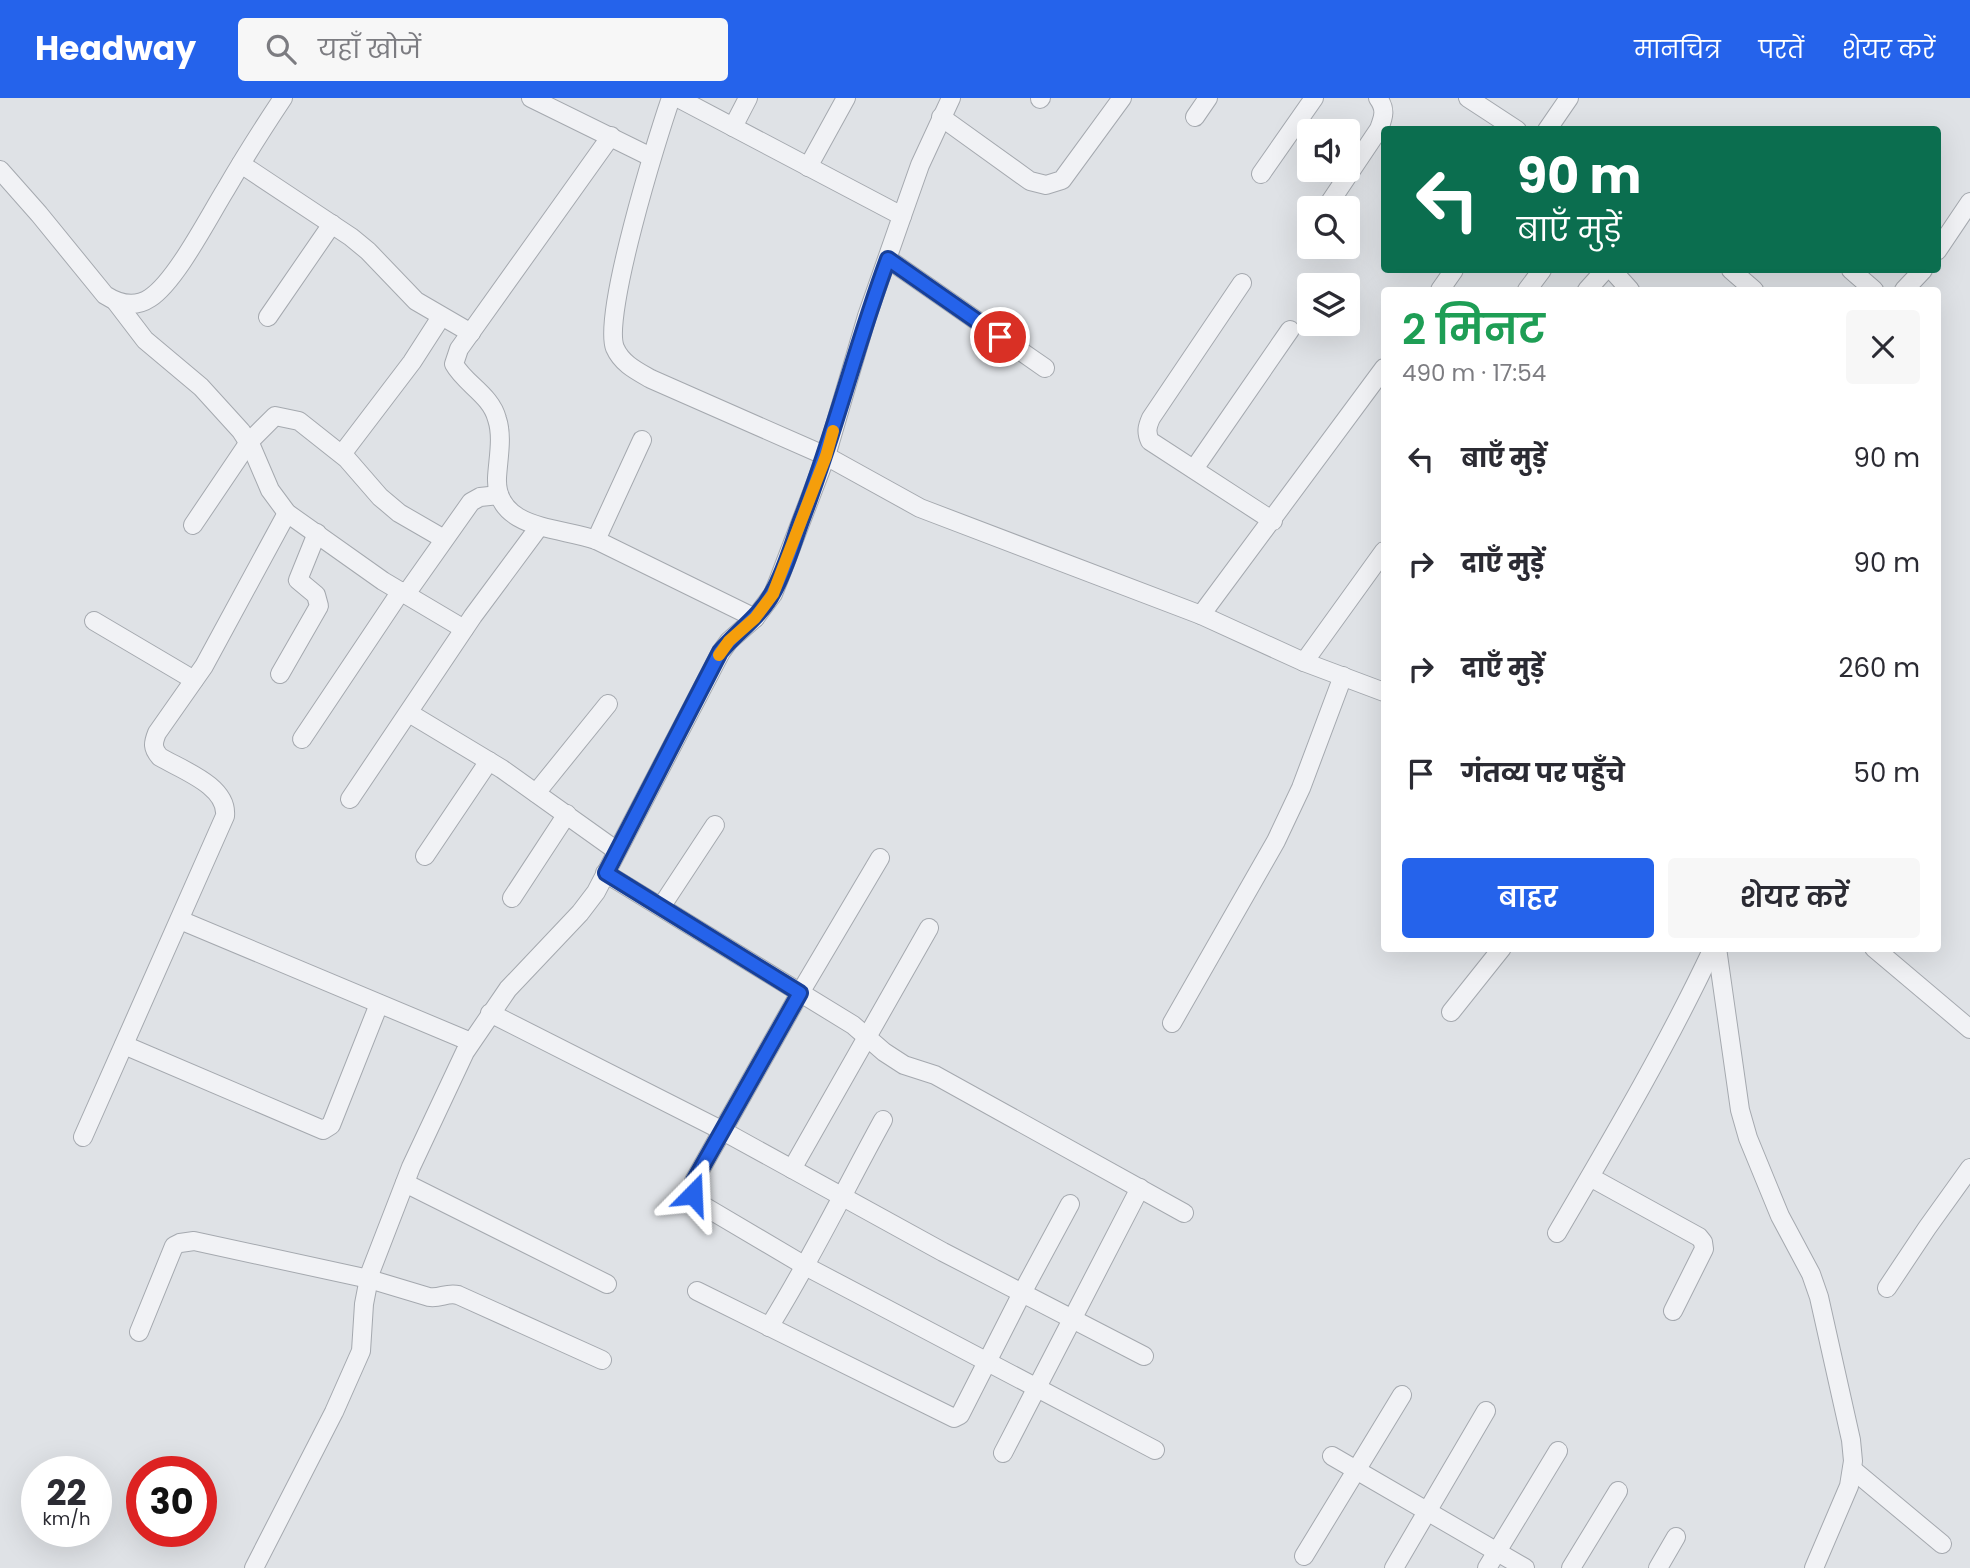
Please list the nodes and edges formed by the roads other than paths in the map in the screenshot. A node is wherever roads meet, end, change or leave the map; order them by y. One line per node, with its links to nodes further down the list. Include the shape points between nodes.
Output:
1 (283, 98): 21 (street)
2 (531, 98): 19 (street)
3 (671, 98): 20 (street)
4 (678, 98): 18 (street)
5 (748, 98): 18 (street)
6 (846, 98): 22 (street)
7 (951, 98): 14 (street)
8 (1122, 98): 14 (street, via 1062,180 1046,185 1030,181)
9 (1208, 98): 15 (street)
10 (1314, 98): 24 (street)
11 (1468, 98): 16 (street)
12 (1569, 98): 17 (street)
13 (1380, 99): 25 (street, via 1384,117 1379,129)
14 (941, 117): 27 (street)
15 (1195, 117)
16 (1511, 126)
17 (1550, 126)
18 (733, 127): 22 (street)
19 (611, 136): 20 (street); 46 (street)
20 (651, 156): 52 (street, via 613,319 614,347 626,365 651,379)
21 (241, 164): 28 (street); 42 (street, via 162,288 148,300 131,305)
22 (808, 167): 27 (street)
23 (0, 170): 42 (street, via 105,295)
24 (1261, 174)
25 (1334, 196)
26 (1970, 202): 29 (street)
27 (902, 216): 30 (street)
28 (332, 224): 43 (street); 44 (street)
29 (1941, 245)
30 (888, 259): 47 (street); 52 (street)
31 (1602, 273): 37 (street)
32 (1615, 273): 38 (street)
33 (1734, 273): 39 (street)
34 (1854, 273): 40 (street)
35 (1920, 273): 41 (street)
36 (1242, 284): 53 (street, via 1147,426 1150,441)
37 (1590, 287)
38 (1627, 287)
39 (1751, 287)
40 (1871, 287)
41 (1908, 287)
42 (116, 302): 50 (street, via 137,332 201,387)
43 (268, 317)
44 (441, 317): 46 (street); 51 (street)
45 (1290, 330): 53 (street)
46 (471, 333): 54 (street, via 454,364 488,401 497,418)
47 (1045, 368)
48 (1381, 372): 56 (street)
49 (642, 440): 61 (street)
50 (249, 443): 51 (street, via 275,416 299,421); 55 (street, via 270,490); 57 (street)
51 (342, 454): 60 (street, via 399,513)
52 (826, 456): 64 (street, via 920,508); 65 (street, via 776,586)
53 (1194, 469): 56 (street)
54 (499, 495): 58 (street, via 503,506 519,519); 60 (street, via 475,498)
55 (287, 513): 59 (street); 71 (street)
56 (1273, 521): 64 (street)
57 (193, 525)
58 (539, 527): 61 (street); 67 (street)
59 (317, 534): 63 (street); 69 (street, via 298,580 316,595 319,606)
60 (444, 539): 63 (street)
61 (596, 540): 65 (street)
62 (1381, 555): 68 (street)
63 (403, 593): 67 (street); 75 (street)
64 (1201, 615): 68 (street)
65 (755, 618): 81 (street, via 720,652)
66 (94, 621): 71 (street)
67 (464, 629): 74 (street)
68 (1304, 662): 70 (street)
69 (280, 674)
70 (1343, 676): 72 (street); 97 (street, via 1276,841)
71 (194, 680): 87 (street, via 157,733 154,751 209,786 226,806)
72 (1381, 691)
73 (608, 704): 77 (street)
74 (410, 713): 76 (street); 78 (street)
75 (302, 739)
76 (489, 761): 77 (street); 82 (street)
77 (536, 793): 79 (street)
78 (350, 799)
79 (567, 814): 81 (street); 85 (street)
80 (715, 825): 86 (street)
81 (617, 851): 84 (street)
82 (425, 856)
83 (880, 858): 93 (street)
84 (606, 873): 86 (street); 96 (street, via 580,913)
85 (512, 898)
86 (661, 907): 93 (street)
87 (180, 920): 94 (street); 101 (street)
88 (929, 928): 99 (street)
89 (1499, 952): 95 (street)
90 (1713, 952): 107 (street)
91 (1716, 952): 134 (street, via 1740,1110 1780,1216 1819,1297 1851,1440)
92 (1879, 952): 98 (street)
93 (800, 993): 99 (street); 103 (street)
94 (379, 1004): 100 (street); 101 (street, via 331,1125 323,1130)
95 (1451, 1012)
96 (491, 1013): 100 (street); 103 (street)
97 (1172, 1023)
98 (1970, 1029)
99 (867, 1037): 106 (street); 109 (street, via 904,1065 935,1075)
100 (471, 1042): 108 (street)
101 (124, 1045): 104 (street)
102 (883, 1120): 110 (street)
103 (723, 1130): 106 (street); 114 (street, via 694,1181 697,1202)
104 (83, 1137)
105 (1970, 1168): 117 (street)
106 (792, 1169): 110 (street)
107 (1590, 1177): 113 (street); 120 (street, via 1703,1242 1704,1249)
108 (404, 1183): 115 (street); 116 (street)
109 (1140, 1188): 112 (street); 121 (street)
110 (841, 1196): 114 (street); 119 (street)
111 (1070, 1204): 119 (street)
112 (1184, 1213)
113 (1558, 1233)
114 (807, 1267): 122 (street); 126 (street)
115 (369, 1279): 123 (street, via 187,1241 174,1246); 125 (street, via 435,1298 458,1294); 142 (street, via 361,1351)
116 (607, 1284)
117 (1887, 1289)
118 (697, 1291): 122 (street)
119 (1021, 1293): 121 (street); 126 (street)
120 (1673, 1311)
121 (1072, 1319): 124 (street); 127 (street)
122 (769, 1327): 126 (street, via 954,1418 960,1415)
123 (139, 1332)
124 (1144, 1356)
125 (603, 1360)
126 (987, 1361): 127 (street)
127 (1037, 1387): 130 (street); 132 (street)
128 (1402, 1395): 135 (street)
129 (1486, 1411): 137 (street)
130 (1156, 1450)
131 (1558, 1451): 140 (street)
132 (1003, 1453)
133 (1332, 1456): 135 (street)
134 (1852, 1468): 139 (street); 148 (street, via 1849,1486)
135 (1356, 1470): 137 (street); 141 (street)
136 (1618, 1491): 146 (street)
137 (1428, 1512): 140 (street); 143 (street)
138 (1676, 1537): 147 (street)
139 (1942, 1544)
140 (1497, 1552): 144 (street); 145 (street)
141 (1304, 1556)
142 (254, 1568)
143 (1394, 1568)
144 (1487, 1568)
145 (1525, 1568)
146 (1571, 1568)
147 (1658, 1568)
148 (1814, 1568)

